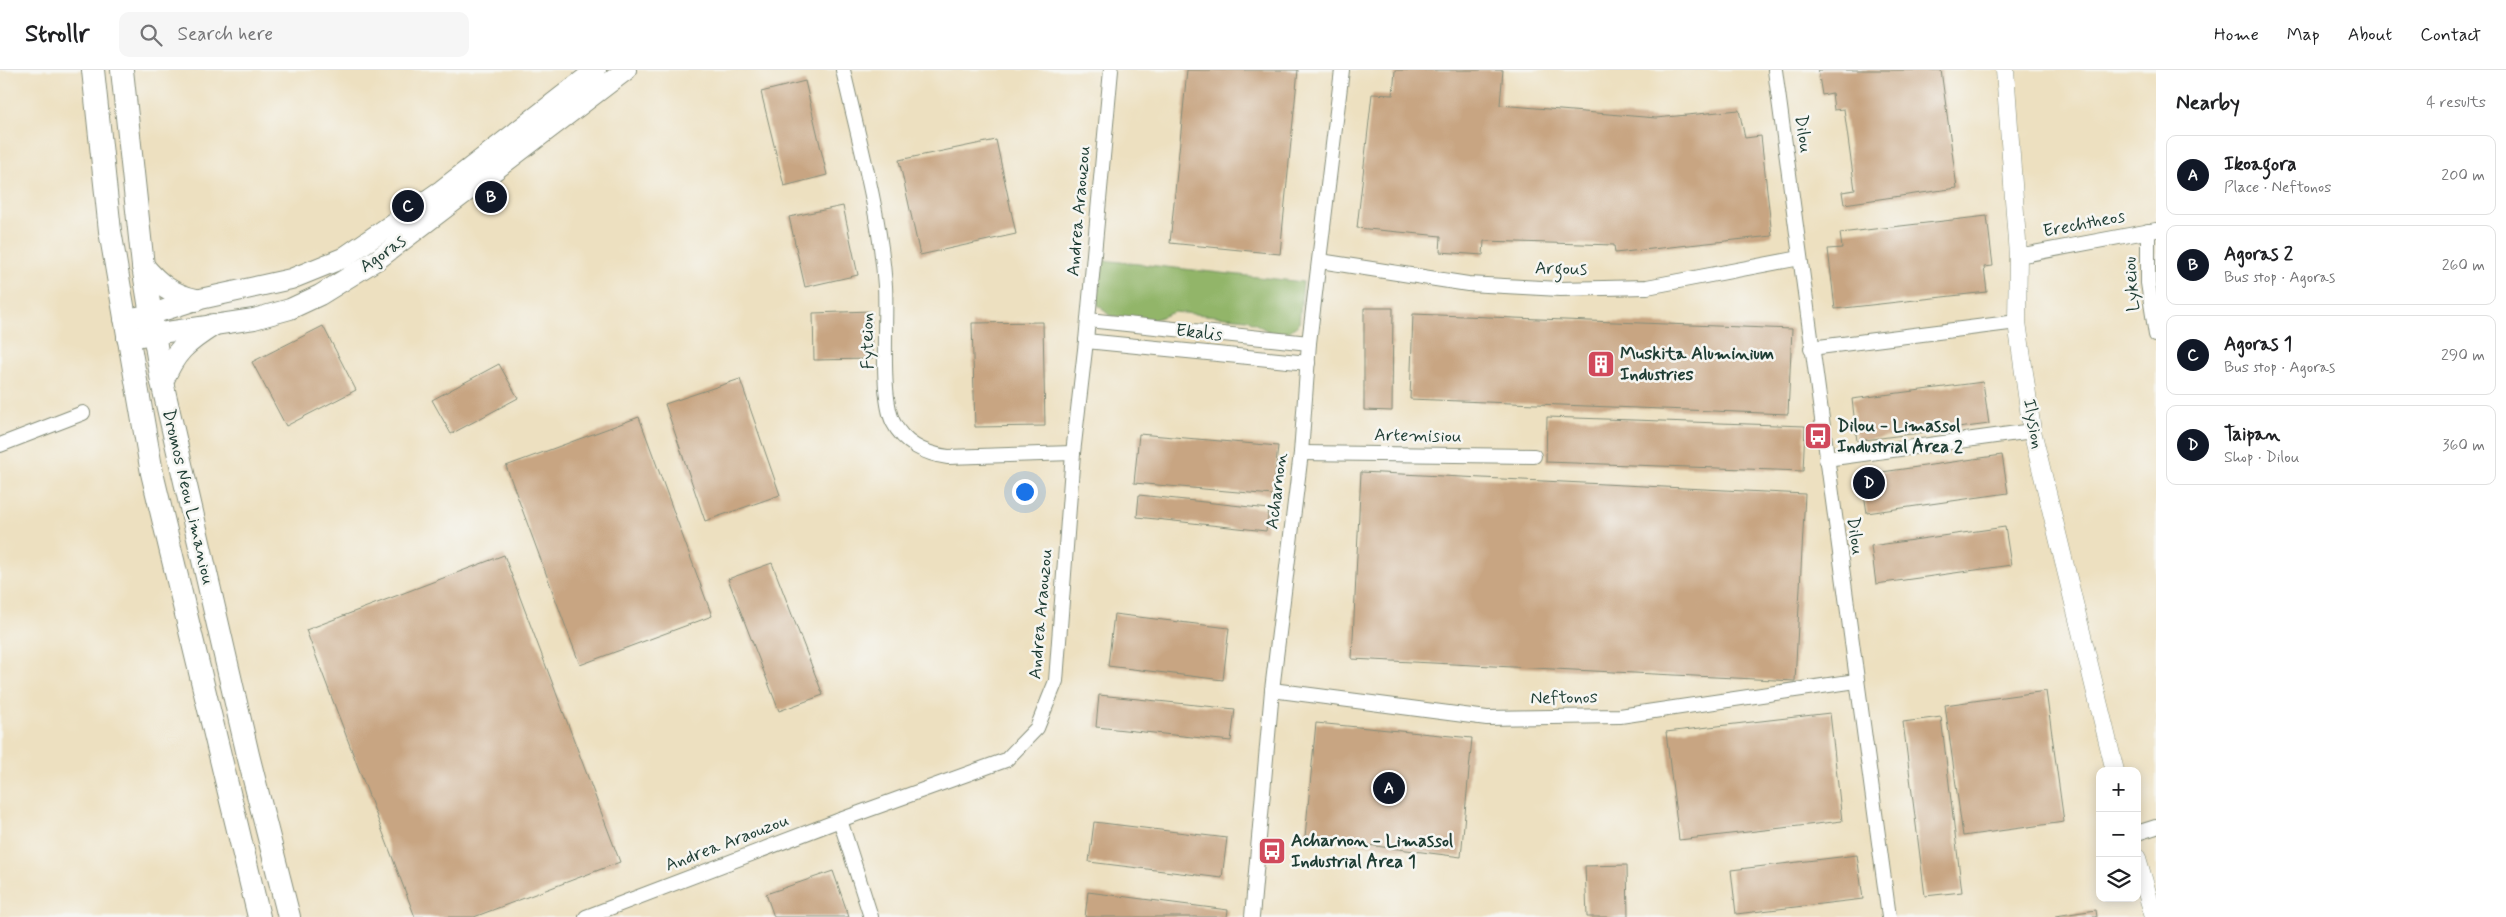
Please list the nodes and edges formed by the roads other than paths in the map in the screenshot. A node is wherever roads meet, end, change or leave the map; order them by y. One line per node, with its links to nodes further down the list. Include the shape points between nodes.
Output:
1 (93, 70): 20 (main road, Dromos Neou Limaniou, via 108,221)
2 (122, 70): 14 (main road, Dromos Neou Limaniou)
3 (596, 70): 15 (main road, Agoras, via 442,190 343,258 291,279)
4 (626, 70): 19 (main road, Agoras, via 378,259 320,295 290,309)
5 (843, 70): 30 (street, Fyteion, via 876,220 885,286 888,396 893,422 906,439 928,454 948,457)
6 (1111, 70): 16 (street, Andrea Araouzou)
7 (1342, 70): 13 (street, Acharnon)
8 (1775, 70): 12 (street, Dilou)
9 (2006, 70): 11 (street, Ilysion)
10 (2152, 230): 11 (street, Erechtheos); 21 (street, Lykeiou, via 2148,283)
11 (2018, 256): 17 (street, Ilysion)
12 (1800, 258): 13 (street, Argous, via 1647,287 1560,289 1468,284); 24 (street, Dilou)
13 (1320, 260): 23 (street, Acharnon)
14 (142, 266): 15 (main road, via 164,287 180,297); 18 (main road, Dromos Neou Limaniou)
15 (196, 300): 18 (main road, Agoras)
16 (1088, 320): 22 (street, Andrea Araouzou); 23 (street)
17 (2017, 322): 24 (street); 28 (street, Ilysion)
18 (151, 325): 19 (main road, Agoras); 20 (main road, Agoras); 26 (main road, Dromos Neou Limaniou)
19 (213, 325): 26 (main road, via 178,351)
20 (126, 328): 41 (main road, Dromos Neou Limaniou, via 152,473)
21 (2156, 335)
22 (1086, 341): 25 (street, Ekalis); 30 (street, Andrea Araouzou)
23 (1309, 343): 25 (street, Acharnon)
24 (1811, 348): 33 (street, Dilou)
25 (1308, 363): 31 (street, Acharnon)
26 (162, 382): 42 (main road, Dromos Neou Limaniou)
27 (83, 413): 29 (street)
28 (2032, 431): 33 (street); 36 (street, Ilysion)
29 (0, 445)
30 (1073, 452): 37 (street, Andrea Araouzou, via 1056,681 1037,728 1006,760)
31 (1301, 453): 32 (street, Artemisiou); 35 (street, Acharnon)
32 (1534, 456)
33 (1826, 459): 34 (street, Dilou)
34 (1856, 681): 35 (street, Neftonos, via 1620,716 1506,718); 46 (street, Dilou)
35 (1272, 690): 45 (street, Acharnon)
36 (2114, 767)
37 (840, 820): 43 (street, Andrea Araouzou); 44 (street)
38 (2156, 828): 39 (street)
39 (2141, 832)
40 (2141, 872): 47 (street)
41 (259, 917)
42 (289, 917)
43 (586, 917)
44 (871, 917)
45 (1252, 917)
46 (1889, 917)
47 (2154, 917)

